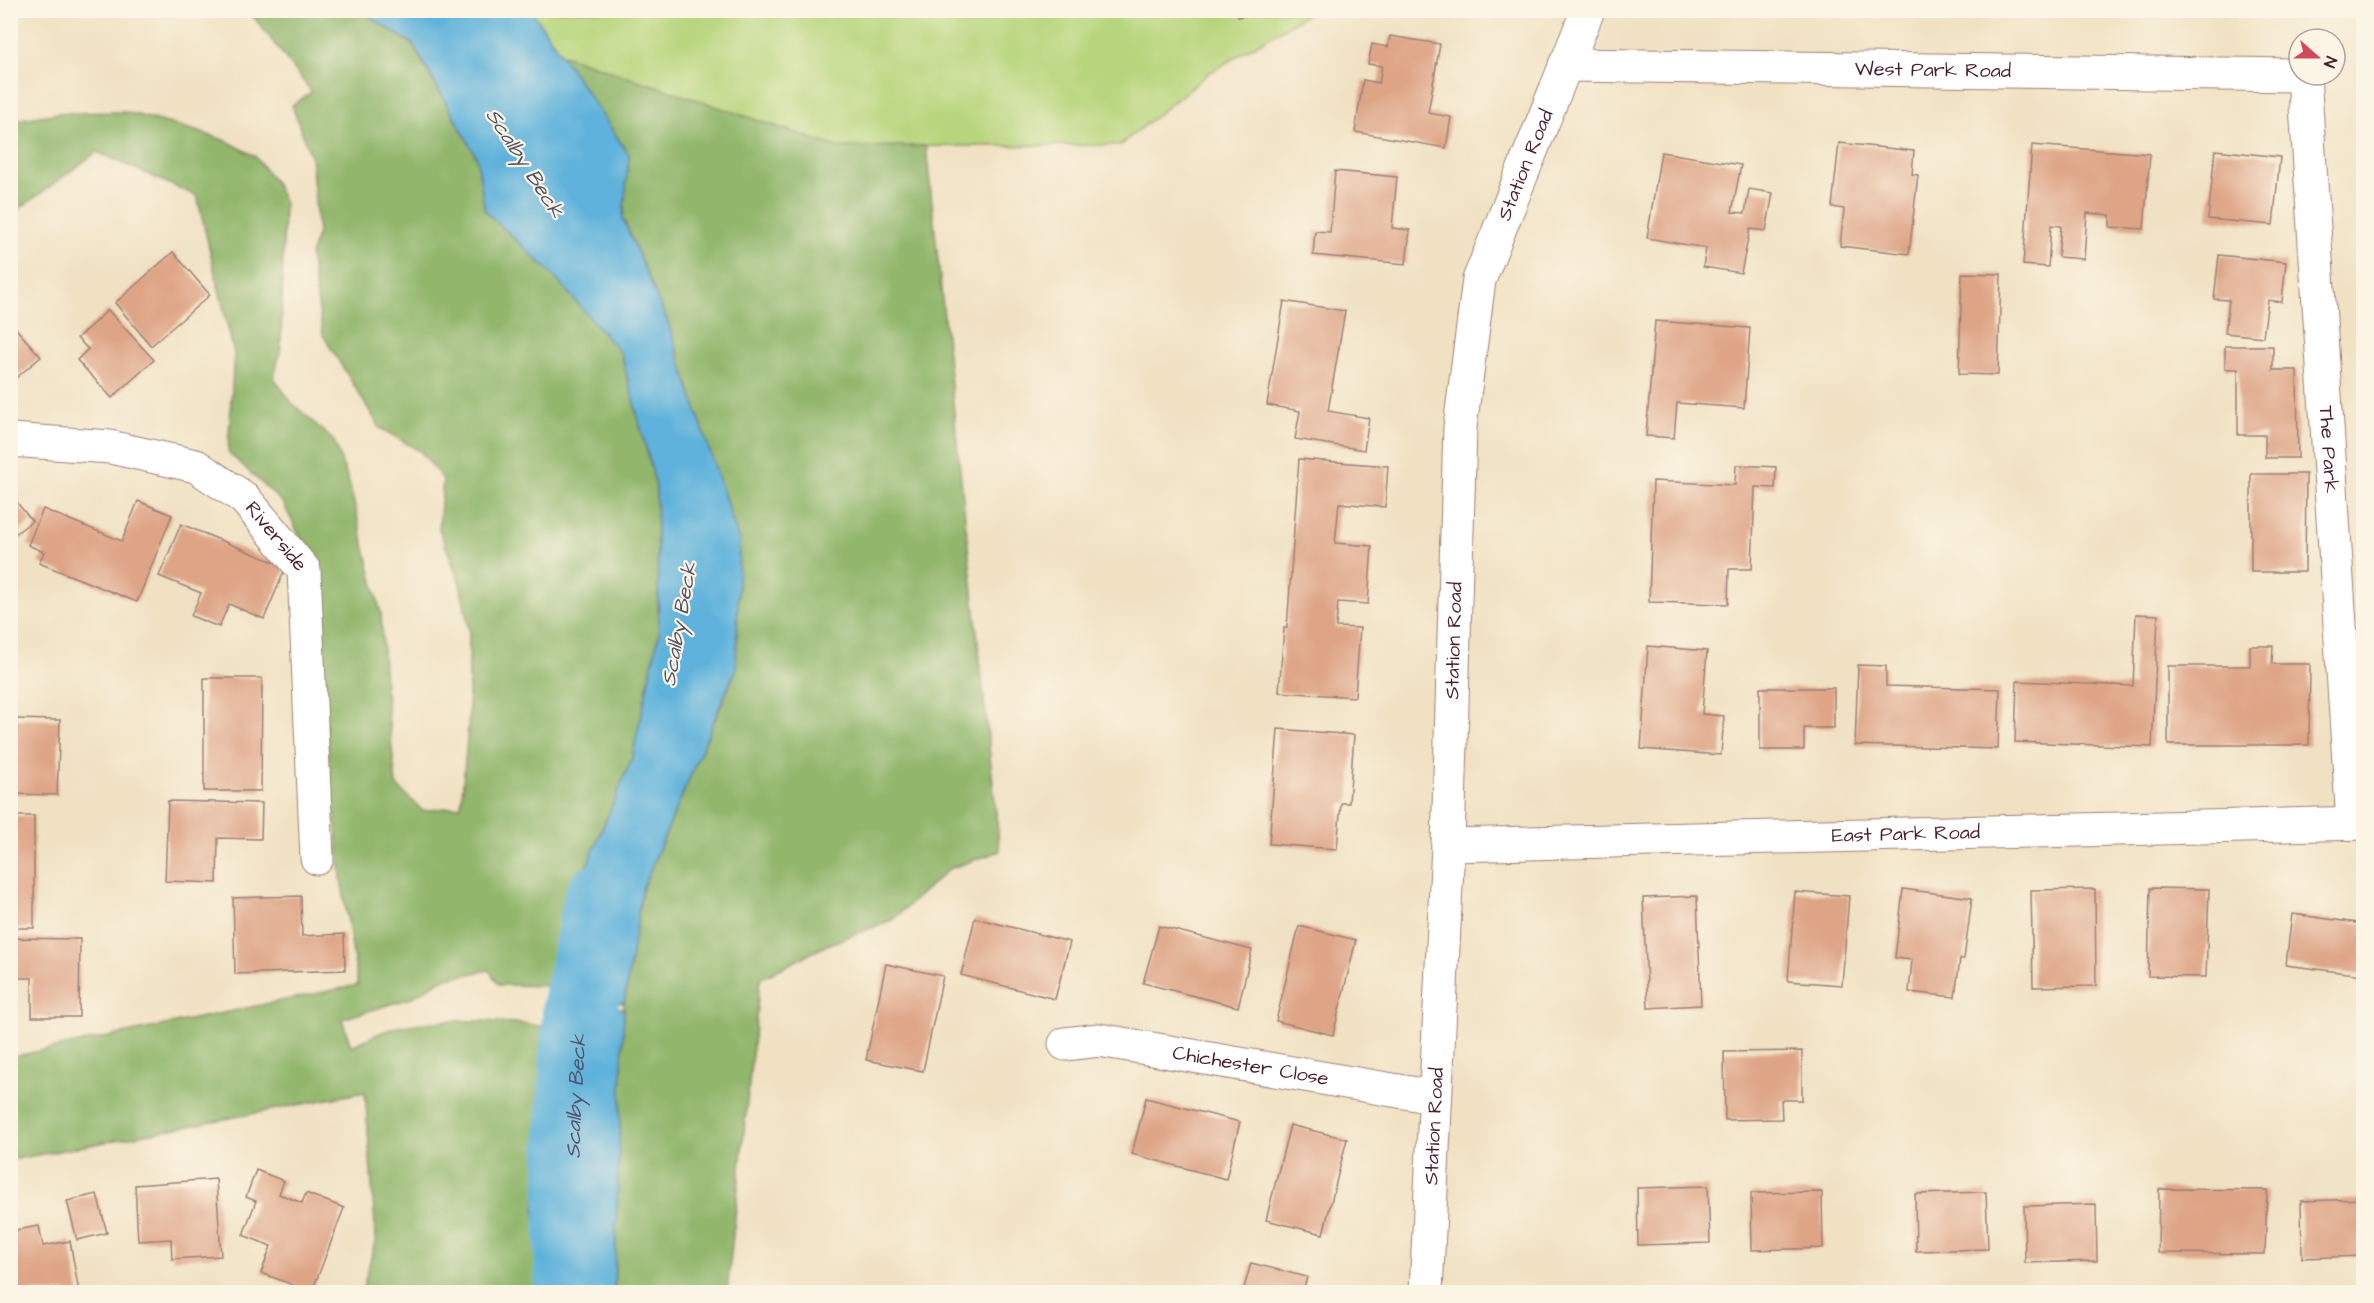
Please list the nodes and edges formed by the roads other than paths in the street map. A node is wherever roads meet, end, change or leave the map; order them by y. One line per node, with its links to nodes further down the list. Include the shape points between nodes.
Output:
1 (1588, 10): 2 (street, Station Road)
2 (1565, 65): 3 (street, West Park Road); 7 (street, Station Road, via 1479,280 1461,427)
3 (2287, 75)
4 (2302, 87): 6 (street, The Park)
5 (10, 440): 8 (street, Riverside, via 110,447 196,466 244,498 304,570)
6 (2358, 823): 7 (street, East Park Road)
7 (1448, 845): 10 (street, Station Road)
8 (317, 858)
9 (1065, 1044): 10 (street, Chichester Close, via 1099,1040)
10 (1434, 1097): 11 (street, Station Road)
11 (1426, 1293)

